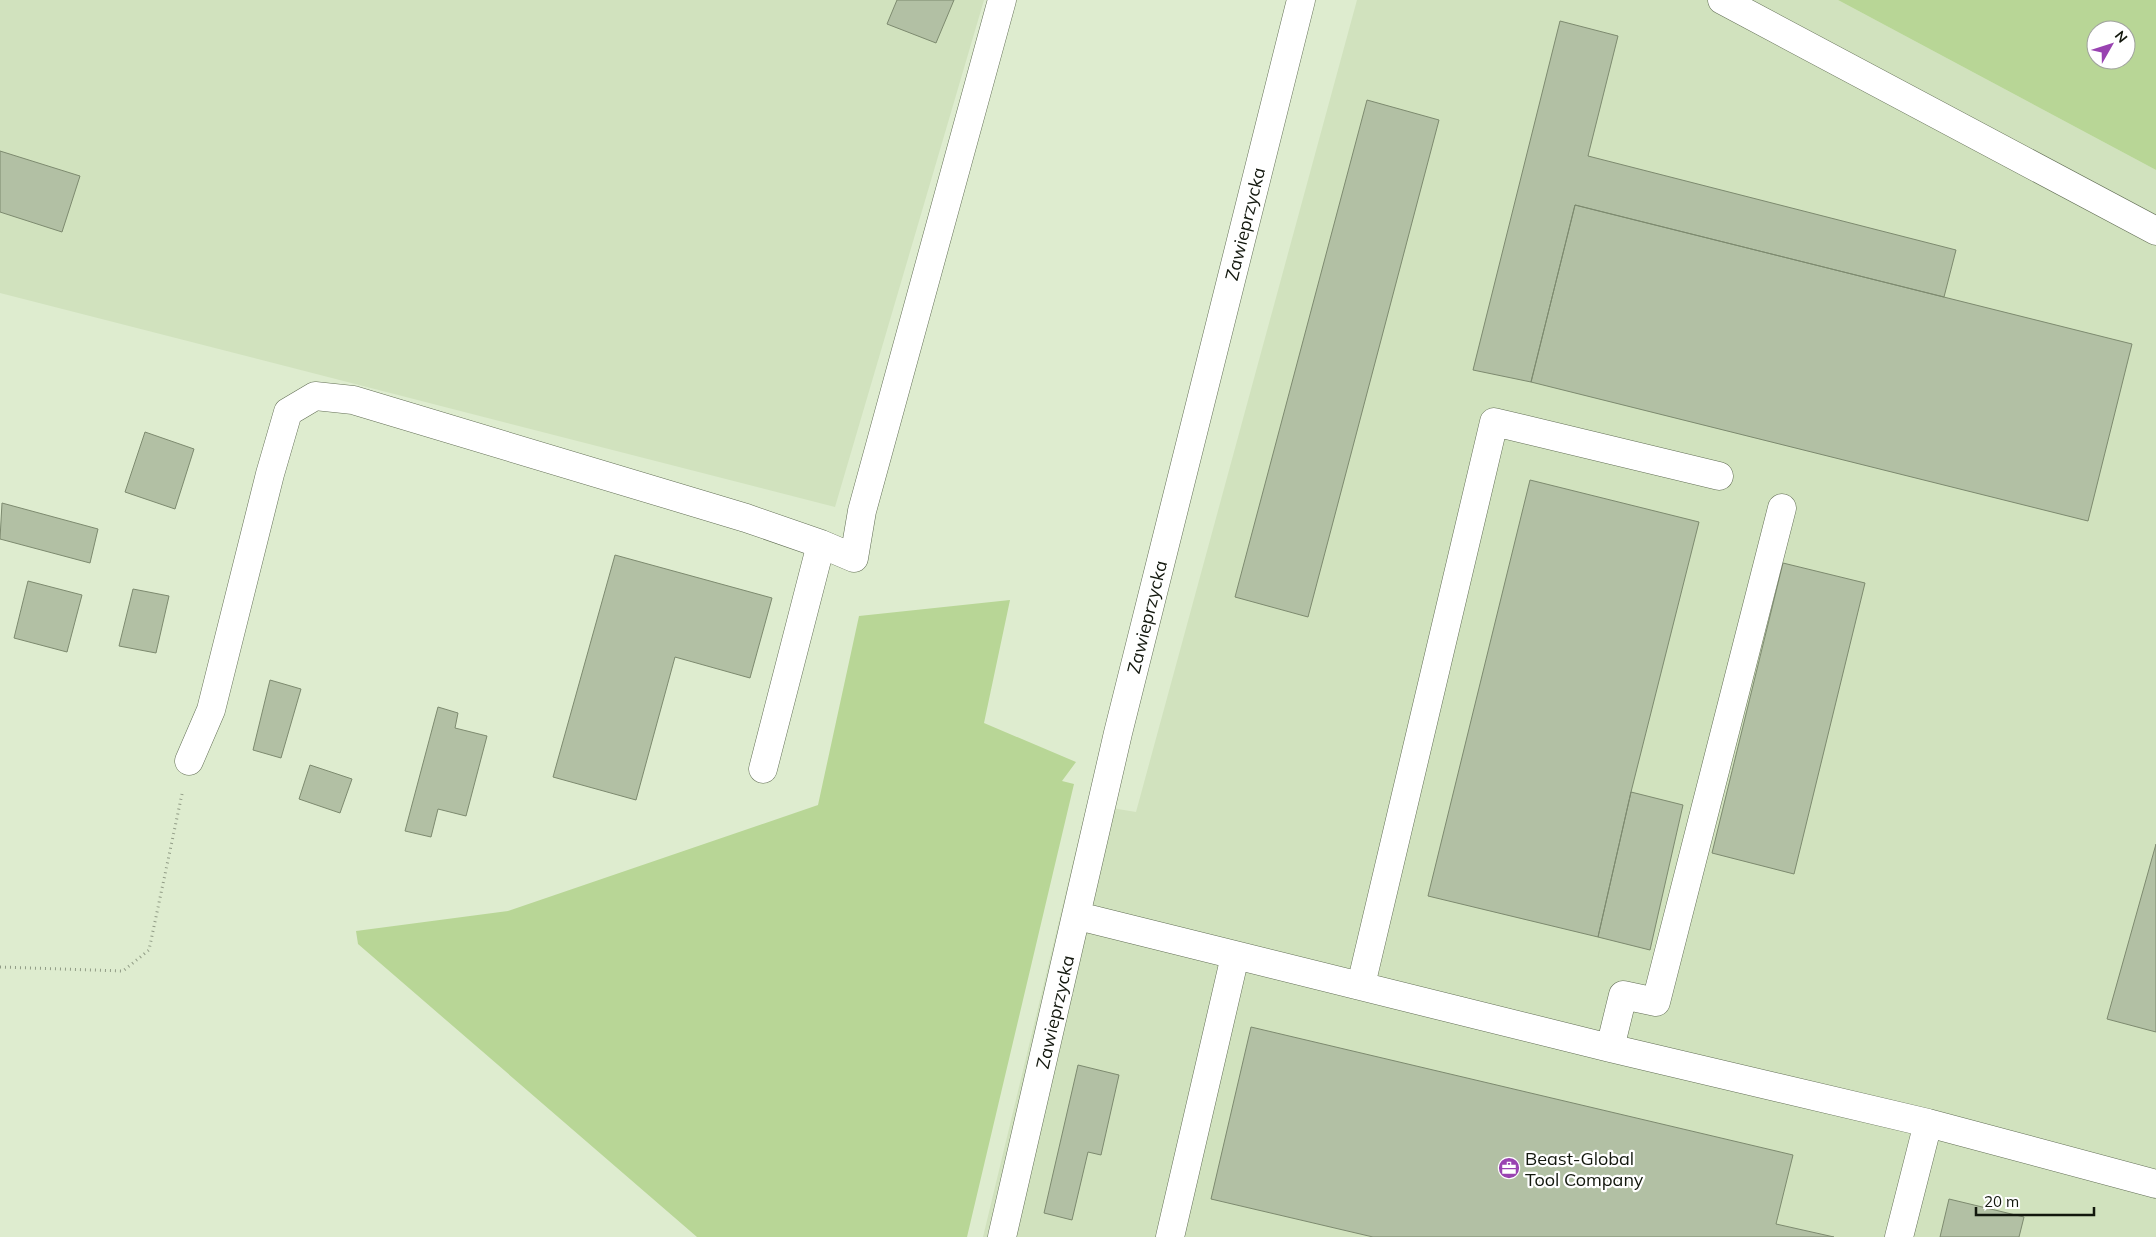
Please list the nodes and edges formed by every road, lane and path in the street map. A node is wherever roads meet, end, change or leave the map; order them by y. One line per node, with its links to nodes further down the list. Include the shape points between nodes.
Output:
1 (1002, 0): 7 (street, via 862,511 854,558)
2 (1301, 0): 10 (street, Zawieprzycka, via 1118,733)
3 (1722, 0): 4 (street)
4 (2156, 231)
5 (1719, 476): 13 (street, via 1494,422)
6 (1782, 508): 14 (street, via 1656,1002 1623,995)
7 (821, 544): 8 (street, via 746,518 353,400 315,396 288,412 211,710); 9 (street)
8 (189, 761): 12 (path, via 149,950 123,970)
9 (763, 769)
10 (1078, 916): 11 (street); 17 (street, Zawieprzycka)
11 (1235, 956): 13 (street); 18 (street)
12 (0, 967)
13 (1361, 985): 14 (street)
14 (1610, 1048): 15 (street)
15 (1928, 1123): 16 (street); 19 (street)
16 (2156, 1184)
17 (1002, 1237)
18 (1170, 1237)
19 (1899, 1237)

